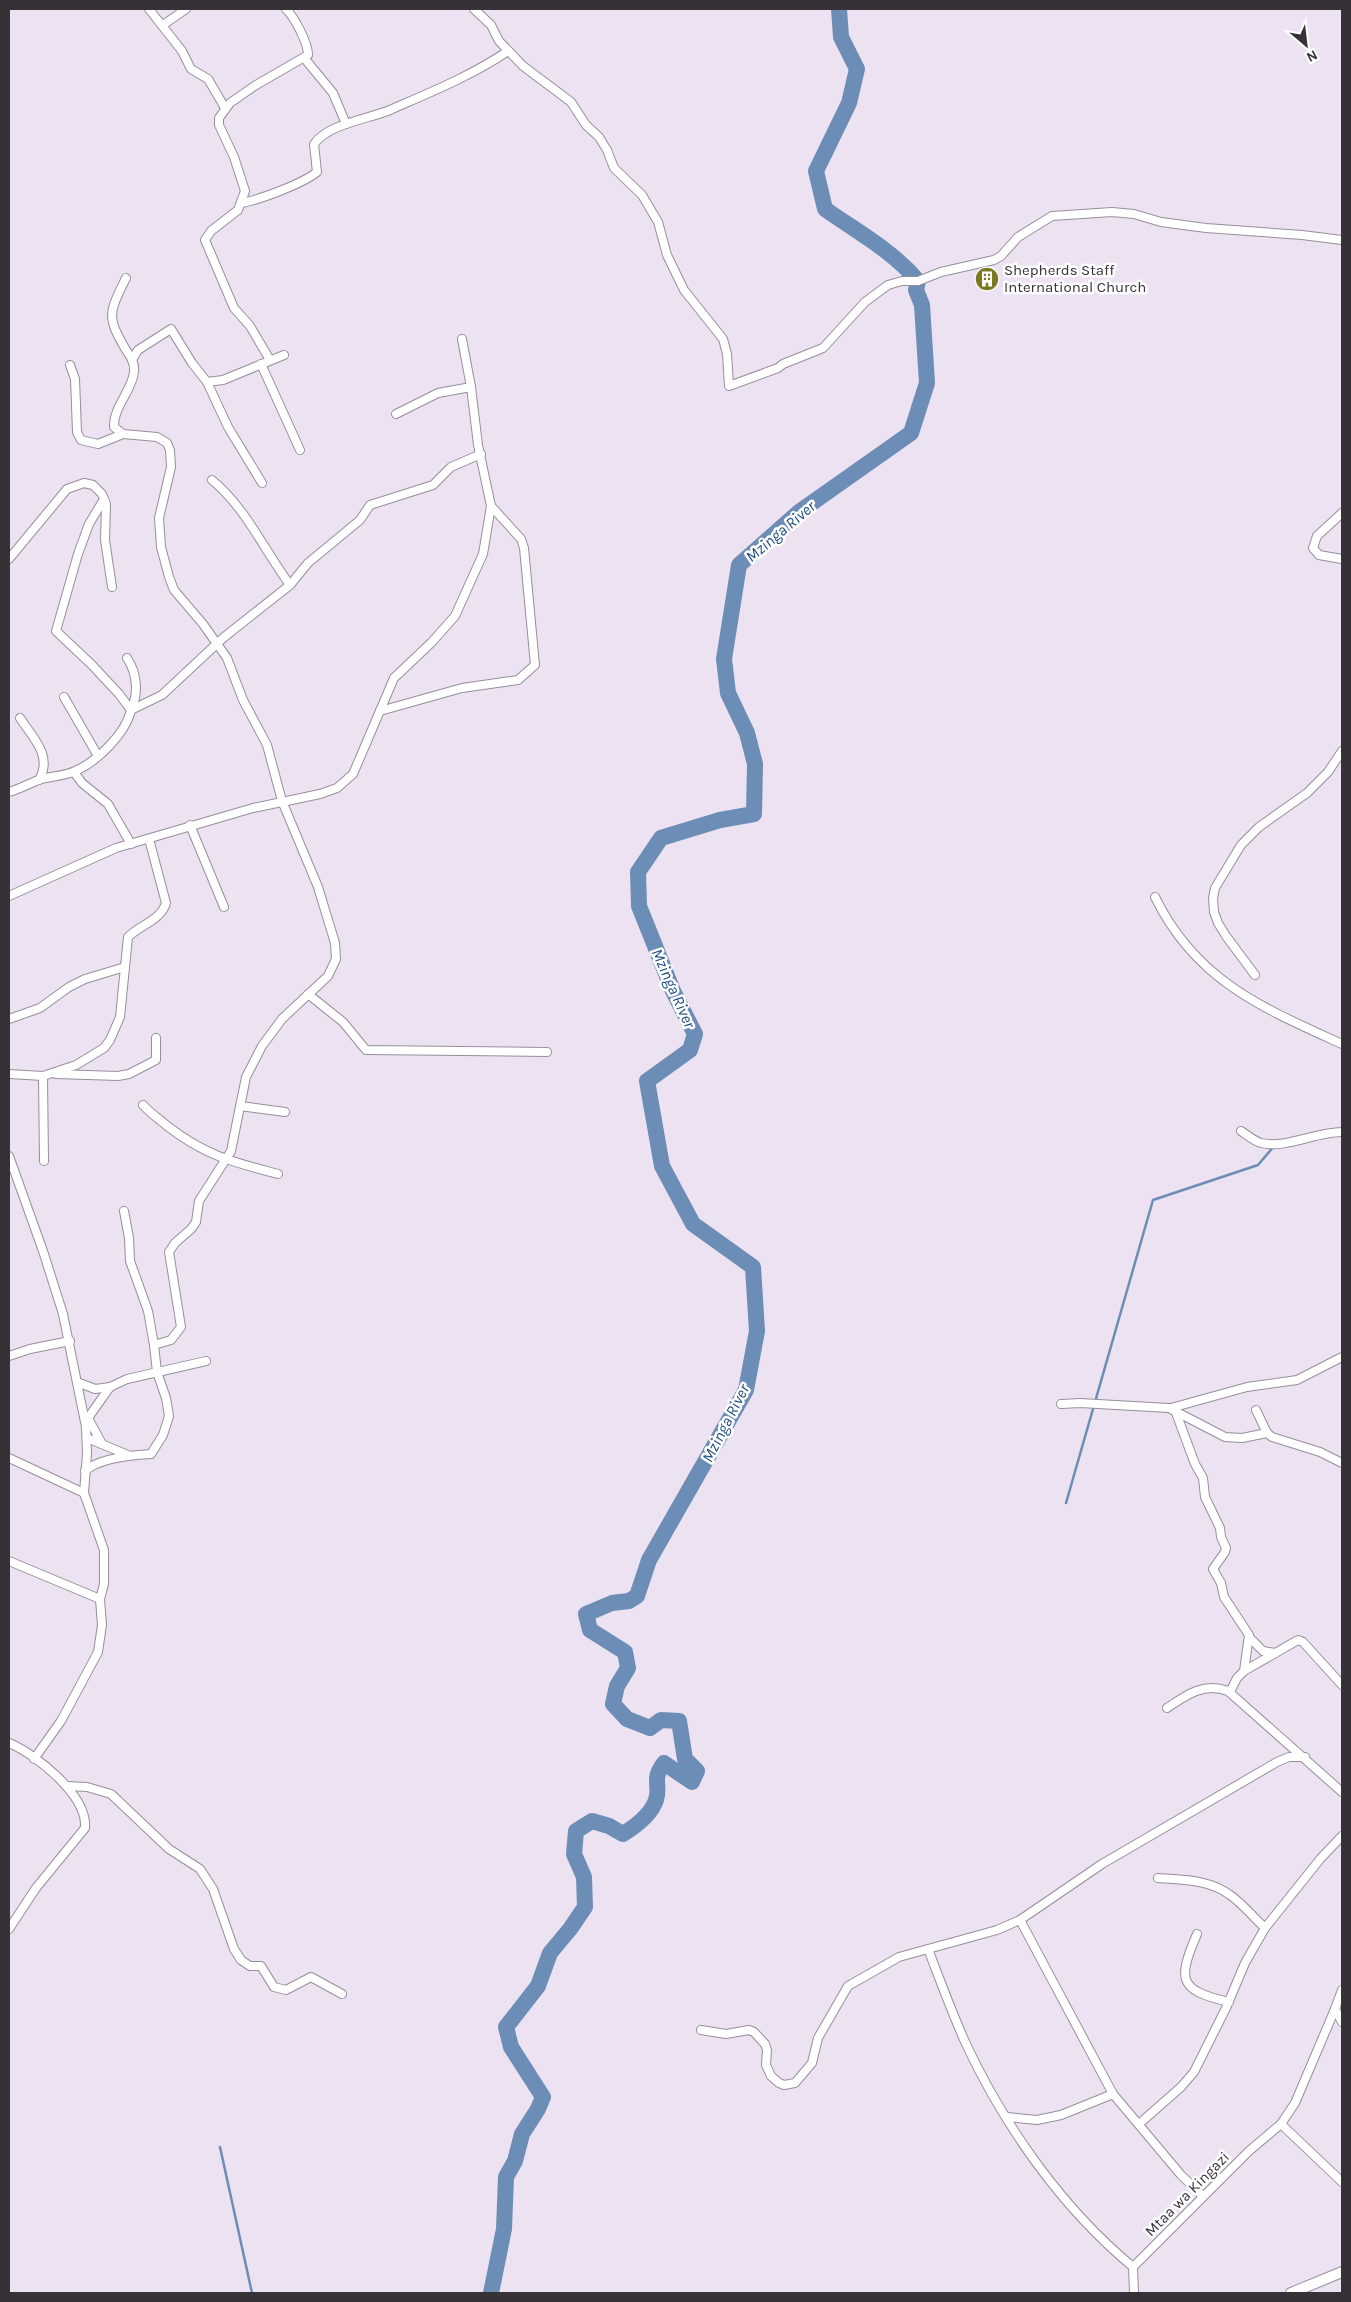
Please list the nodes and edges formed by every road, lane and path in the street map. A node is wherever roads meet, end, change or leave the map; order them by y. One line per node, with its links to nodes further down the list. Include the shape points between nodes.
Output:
1 (149, 9): 5 (street)
2 (186, 9): 5 (street)
3 (286, 9): 7 (street, via 308,48)
4 (474, 9): 6 (street, via 491,25)
5 (163, 25): 8 (street, via 191,69 208,79)
6 (508, 51): 9 (street, via 479,70 388,111); 11 (street, via 522,66 571,102 586,125 599,137 614,168 642,195 658,222 667,255 684,290 723,339 729,386 823,348 865,302 888,285 918,281 941,272 994,260 1018,237 1052,216 1112,212 1206,228)
7 (305, 59): 8 (street, via 294,62 256,85); 9 (street, via 333,93)
8 (225, 108): 10 (street, via 219,125 243,183)
9 (346, 124): 10 (street, via 318,138 314,144 317,172)
10 (242, 203): 16 (street, via 205,240 234,308 250,326)
11 (1342, 240)
12 (126, 278): 15 (street, via 114,304 111,320)
13 (462, 339): 20 (street)
14 (284, 355): 16 (street)
15 (132, 360): 19 (street, via 138,350 171,329); 22 (street, via 133,380 114,424)
16 (270, 360): 17 (street)
17 (261, 364): 19 (street, via 223,380); 23 (street)
18 (70, 365): 22 (street, via 76,379 80,440 98,444)
19 (207, 382): 26 (street, via 228,427)
20 (471, 387): 21 (street, via 438,393); 24 (street)
21 (396, 414)
22 (123, 434): 34 (street, via 156,437 167,443 171,467 160,510 161,547 174,590)
23 (300, 450)
24 (480, 454): 28 (street); 32 (street, via 451,466 433,485 370,505 360,520 308,563)
25 (212, 480): 32 (street, via 239,508)
26 (262, 483)
27 (104, 499): 30 (street, via 93,485 84,483 67,489); 33 (street); 37 (street, via 89,524 78,554 56,631 92,665)
28 (491, 506): 38 (street, via 483,554 454,616 394,678); 38 (street, via 524,548 535,665 518,680 462,688)
29 (1342, 513): 31 (street, via 1317,536 1313,548 1319,555)
30 (9, 559)
31 (1342, 559)
32 (290, 585): 34 (street)
33 (112, 587)
34 (217, 644): 37 (street, via 162,695); 45 (street, via 227,658 243,700 267,745)
35 (127, 658): 37 (street, via 136,678 135,701)
36 (64, 697): 41 (street)
37 (131, 710): 41 (street, via 119,734)
38 (380, 711): 45 (street, via 357,768 345,781 320,794)
39 (20, 718): 43 (street, via 46,762)
40 (1342, 751): 53 (street, via 1328,772 1307,793 1259,827 1241,845 1215,888 1214,912 1218,923)
41 (98, 756): 42 (street)
42 (74, 772): 43 (street); 48 (street, via 82,783 108,804)
43 (39, 780): 44 (street)
44 (9, 792)
45 (282, 801): 46 (street); 54 (street, via 318,887 335,943 333,968)
46 (190, 825): 47 (street); 51 (street)
47 (149, 839): 48 (street); 52 (street, via 166,903 159,915 128,937)
48 (131, 844): 49 (street)
49 (9, 896)
50 (1155, 897): 57 (street, via 1180,940 1226,984 1278,1015)
51 (224, 907)
52 (125, 967): 55 (street, via 85,979 40,1008); 60 (street, via 120,1017 104,1048 76,1065)
53 (1255, 975)
54 (308, 994): 58 (street, via 343,1022 366,1050); 62 (street, via 282,1019 262,1046 246,1077)
55 (9, 1019)
56 (156, 1038): 60 (street, via 156,1060 129,1074)
57 (1342, 1044)
58 (547, 1052)
59 (9, 1074): 60 (street)
60 (46, 1075): 68 (street)
61 (143, 1105): 67 (street, via 191,1143)
62 (240, 1106): 63 (street); 67 (street, via 231,1151)
63 (285, 1112)
64 (1241, 1131): 65 (street, via 1258,1142 1281,1144 1322,1133)
65 (1342, 1132)
66 (9, 1156): 71 (street, via 43,1251)
67 (226, 1160): 69 (street); 72 (street, via 199,1201 192,1229 169,1252 181,1327 171,1340)
68 (44, 1161)
69 (278, 1174)
70 (124, 1211): 72 (street, via 130,1261 148,1311)
71 (70, 1341): 73 (street); 77 (street)
72 (154, 1345): 76 (street)
73 (9, 1356)
74 (1342, 1357): 80 (street, via 1297,1380 1247,1387)
75 (206, 1360): 76 (street)
76 (157, 1372): 78 (street, via 118,1381); 86 (street, via 169,1416 163,1435 151,1454)
77 (77, 1382): 78 (street, via 95,1389); 82 (street)
78 (110, 1387): 82 (street)
79 (1061, 1404): 80 (street)
80 (1172, 1409): 83 (street, via 1225,1437 1242,1438); 93 (street, via 1203,1478 1205,1497 1226,1548 1213,1569 1224,1597)
81 (1256, 1410): 83 (street)
82 (87, 1422): 84 (street); 85 (street)
83 (1267, 1433): 88 (street)
84 (87, 1438): 85 (street); 89 (street)
85 (102, 1444): 86 (street)
86 (128, 1456): 89 (street, via 94,1465)
87 (9, 1458): 90 (street)
88 (1342, 1463)
89 (85, 1471): 90 (street)
90 (84, 1493): 92 (street, via 104,1550 104,1584)
91 (9, 1561): 92 (street)
92 (100, 1600): 101 (street, via 102,1624 98,1652 61,1722)
93 (1250, 1638): 94 (street, via 1263,1651); 95 (street)
94 (1275, 1653): 95 (street); 96 (street, via 1295,1641 1303,1642)
95 (1244, 1671): 97 (street)
96 (1342, 1685)
97 (1230, 1692): 98 (street, via 1216,1688 1198,1690); 100 (street)
98 (1168, 1708)
99 (9, 1743): 101 (street)
100 (1305, 1757): 103 (street); 106 (street, via 1289,1757 1277,1762 1102,1864)
101 (34, 1759): 102 (street)
102 (67, 1786): 108 (street, via 86,1817 85,1828 36,1888); 112 (street, via 87,1787 111,1794 169,1849 200,1869 214,1889 234,1949 250,1966 261,1966 274,1987 286,1990 311,1977)
103 (1342, 1792)
104 (1342, 1836): 107 (street)
105 (1158, 1878): 107 (street, via 1213,1886 1231,1895)
106 (1020, 1920): 110 (street, via 997,1930); 117 (street)
107 (1265, 1928): 113 (street, via 1245,1963)
108 (9, 1929)
109 (1197, 1934): 113 (street, via 1185,1964 1186,1980 1204,1994)
110 (928, 1948): 116 (street, via 899,1957 848,1986 818,2038 812,2063 790,2085 779,2083 771,2076 766,2065 765,2044 754,2032 726,2034); 118 (street, via 966,2044)
111 (1342, 1990): 114 (street, Mtaa wa Kingazi)
112 (342, 1994)
113 (1229, 2002): 119 (street, via 1194,2072)
114 (1335, 2009): 115 (street); 120 (street, Mtaa wa Kingazi, via 1294,2103)
115 (1342, 2022)
116 (701, 2030)
117 (1113, 2094): 118 (street, via 1061,2115 1037,2120); 119 (street)
118 (1007, 2117): 123 (street, via 1052,2184 1104,2242)
119 (1139, 2124): 122 (street)
120 (1281, 2124): 121 (street); 122 (street, Mtaa wa Kingazi)
121 (1342, 2182)
122 (1203, 2196): 123 (street, Mtaa wa Kingazi)
123 (1134, 2267): 125 (street)
124 (1342, 2272): 126 (street)
125 (1134, 2293)
126 (1291, 2293)

